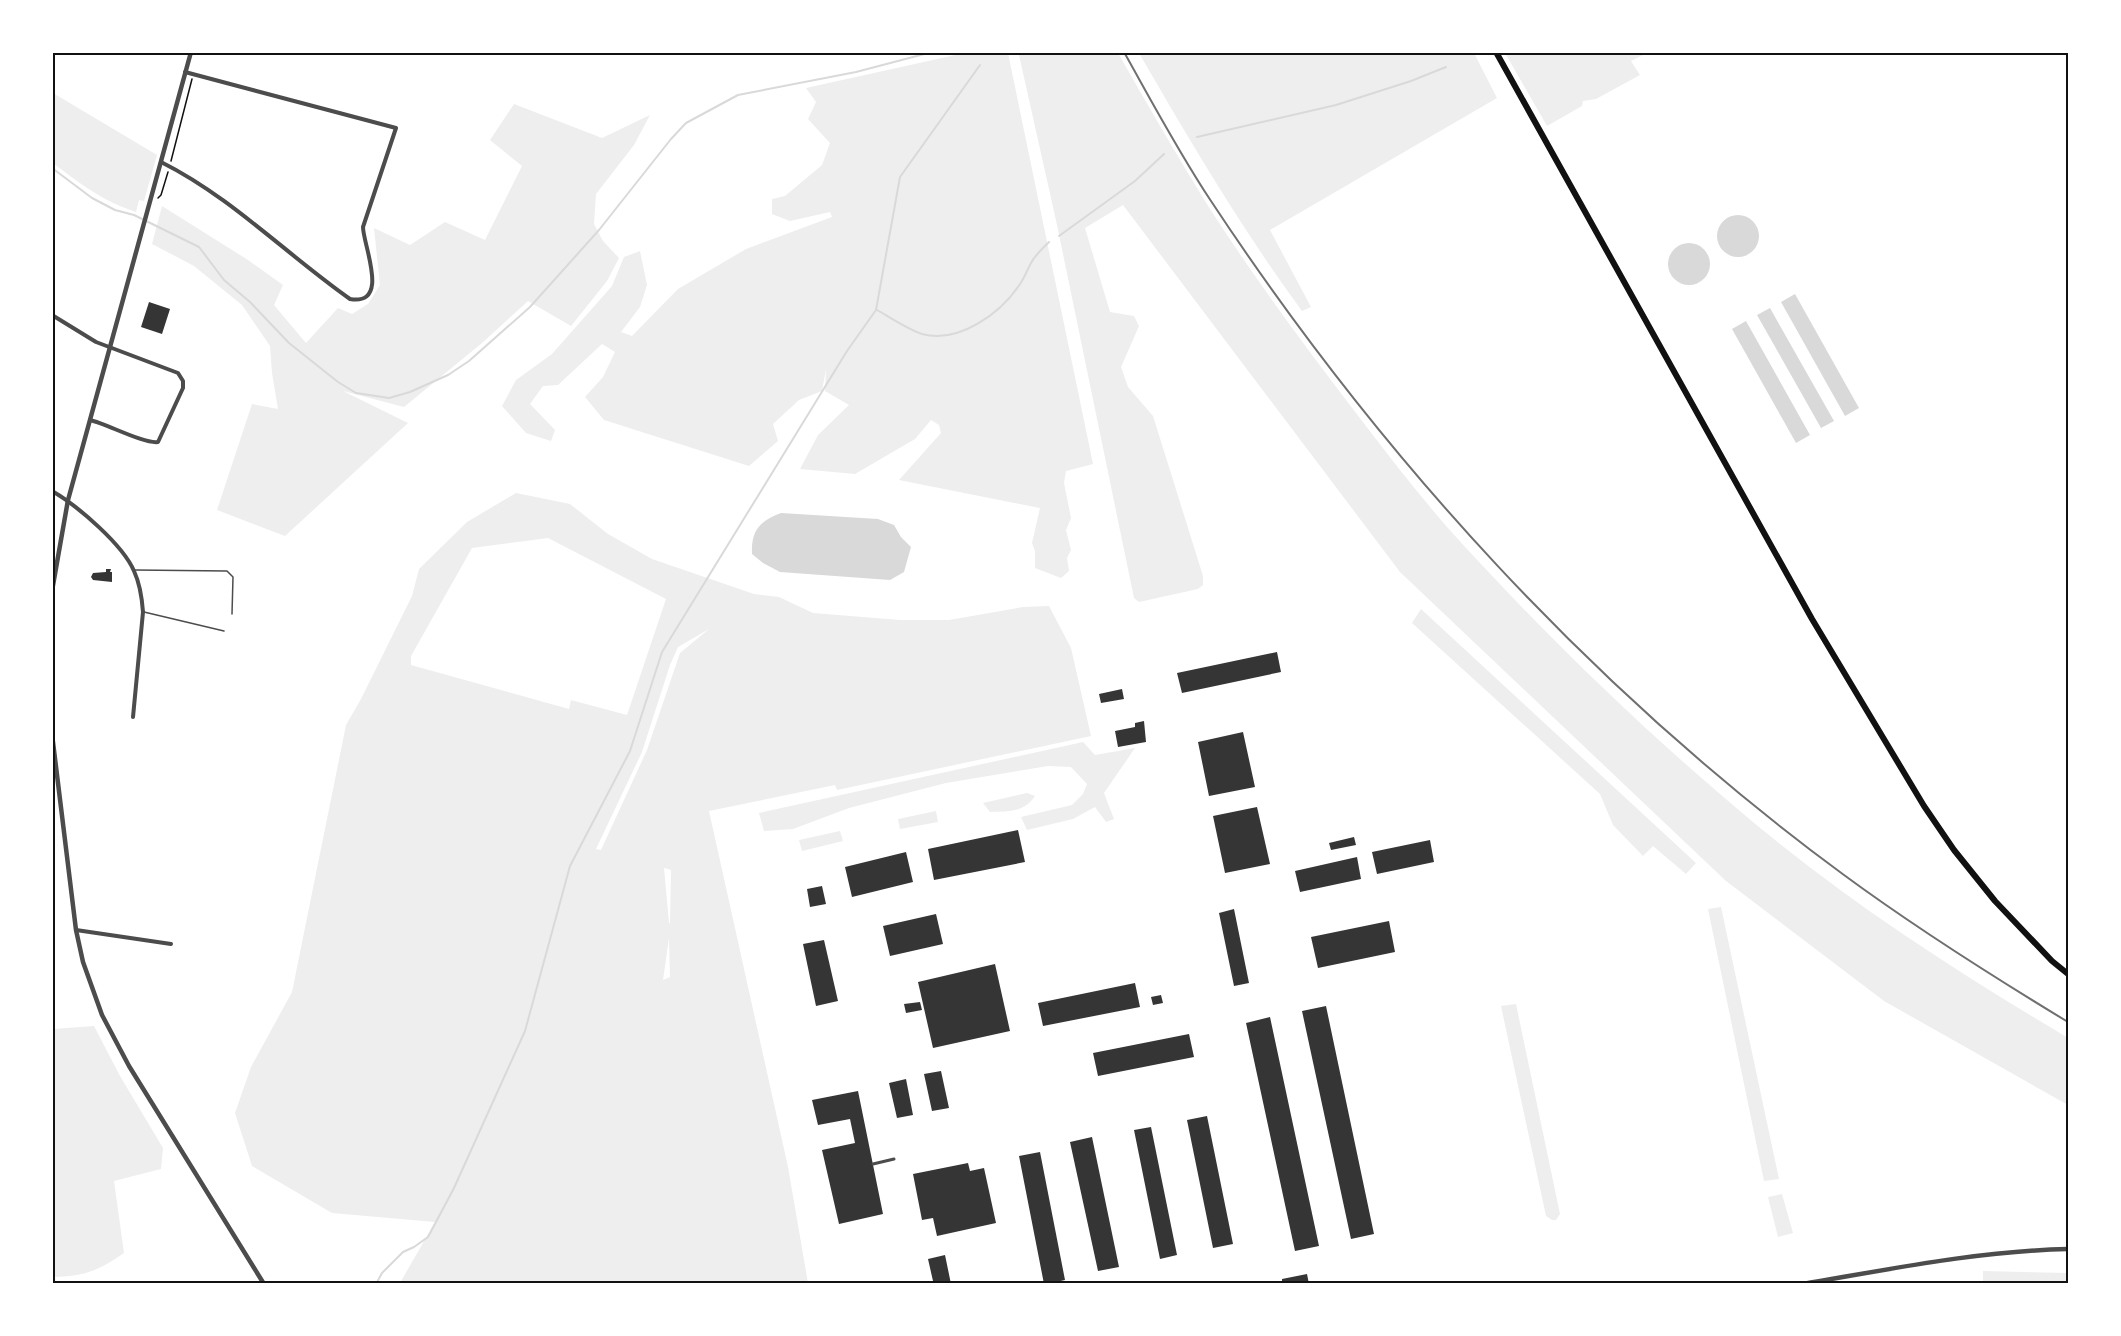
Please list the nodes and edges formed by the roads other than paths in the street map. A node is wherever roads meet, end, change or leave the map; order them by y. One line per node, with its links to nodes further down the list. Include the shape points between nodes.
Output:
1 (190, 52): 3 (street)
2 (1496, 52): 21 (main road, via 1812,619 1924,806 1995,901)
3 (185, 72): 4 (street); 4 (street, via 396,128 363,227 373,269 371,291 366,297 350,299 243,215)
4 (161, 162): 6 (street)
5 (52, 315): 6 (street)
6 (110, 348): 7 (street); 7 (street, via 178,373 183,388 158,442)
7 (90, 420): 9 (street)
8 (52, 491): 9 (street)
9 (68, 500): 10 (street); 11 (street, via 118,547)
10 (55, 556): 12 (street)
11 (134, 570): 13 (street); 14 (lane, via 227,571 233,577)
12 (52, 591)
13 (143, 612): 15 (lane); 16 (street)
14 (232, 614)
15 (224, 631)
16 (134, 717)
17 (52, 734): 18 (street)
18 (53, 739): 19 (street)
19 (76, 930): 20 (street); 25 (street, via 102,1015)
20 (171, 944)
21 (2068, 974)
22 (894, 1159): 23 (street)
23 (873, 1164)
24 (2068, 1248): 26 (street, via 1977,1255)
25 (264, 1284)
26 (1803, 1284)

